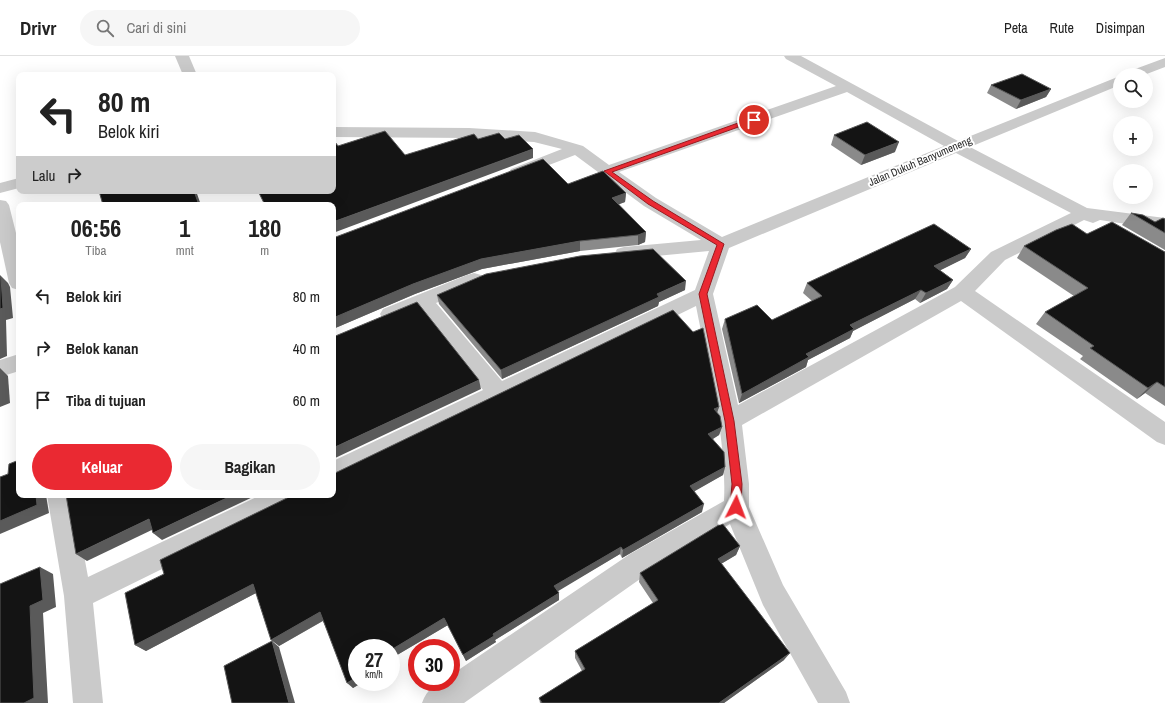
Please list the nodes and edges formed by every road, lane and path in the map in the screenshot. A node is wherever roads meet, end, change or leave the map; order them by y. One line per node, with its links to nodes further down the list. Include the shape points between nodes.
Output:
1 (182, 56): 5 (street)
2 (791, 56): 7 (street)
3 (1165, 62): 4 (street)
4 (1150, 68)
5 (189, 72)
6 (1113, 83): 9 (street, Jalan Dukuh Banyumeneng)
7 (848, 87): 9 (street); 11 (street)
8 (336, 132): 10 (street, via 469,133 535,138)
9 (955, 146): 16 (street); 19 (street, Jalan Dukuh Banyumeneng)
10 (577, 149): 11 (street); 12 (street)
11 (607, 171): 19 (street, via 650,202)
12 (503, 178)
13 (16, 184): 14 (street)
14 (0, 188)
15 (0, 205): 21 (street)
16 (1085, 214): 17 (street); 18 (street); 23 (street, via 998,256)
17 (1165, 224)
18 (1118, 233)
19 (721, 244): 20 (street, Jalan Dukuh Banyumeneng); 24 (street)
20 (609, 254)
21 (16, 271)
22 (491, 275): 25 (street)
23 (962, 292): 30 (street); 31 (street)
24 (703, 294): 29 (street); 30 (street)
25 (423, 300): 26 (street); 29 (street)
26 (374, 321)
27 (16, 363): 28 (street)
28 (0, 369)
29 (498, 393): 32 (street)
30 (730, 421): 35 (street, via 737,484)
31 (1165, 435)
32 (336, 472)
33 (61, 498): 36 (street)
34 (281, 498): 36 (street)
35 (736, 507): 38 (street, via 640,562); 39 (street, via 773,595)
36 (78, 596): 37 (street)
37 (88, 703)
38 (437, 703)
39 (835, 703)

